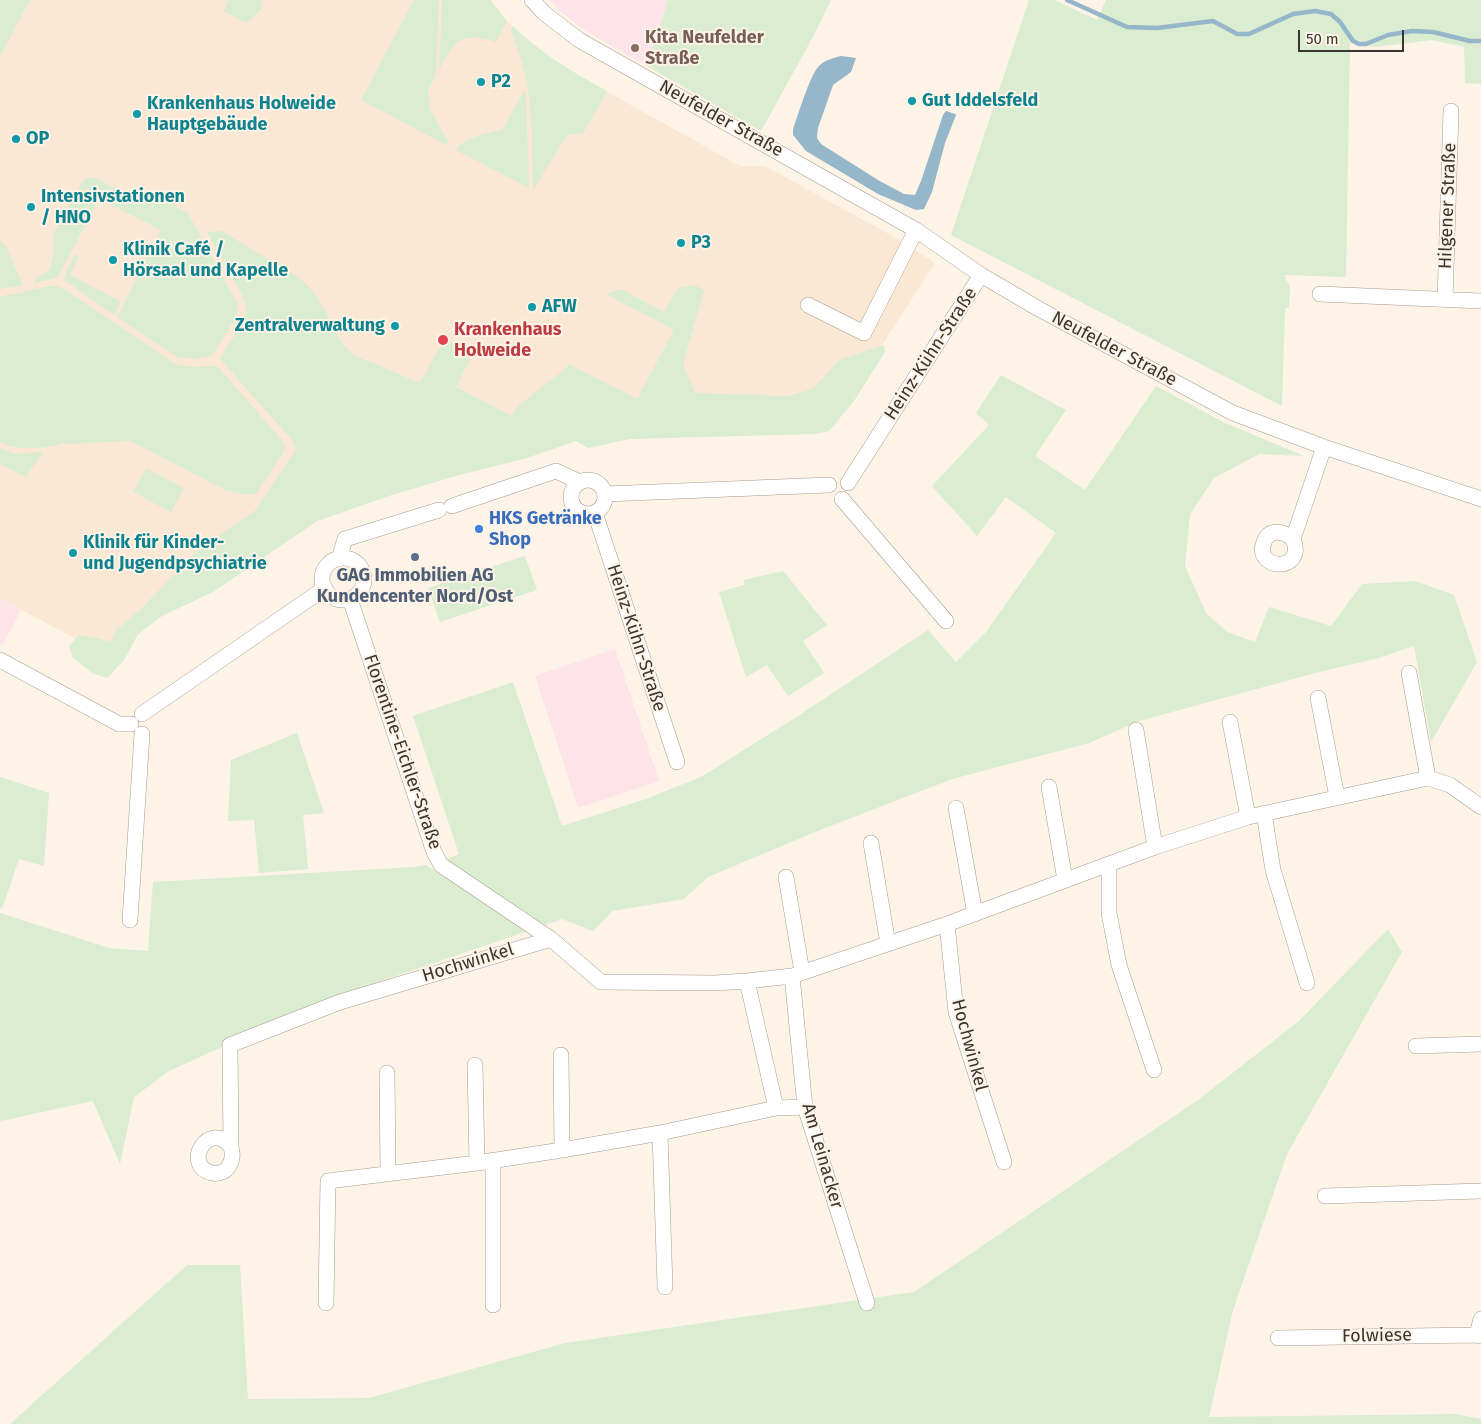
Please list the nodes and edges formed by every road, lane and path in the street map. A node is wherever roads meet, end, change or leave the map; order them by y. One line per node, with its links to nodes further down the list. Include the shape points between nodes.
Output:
1 (532, 0): 3 (street, Neufelder Straße, via 580,40)
2 (1451, 111): 6 (street, Hilgener Straße)
3 (916, 230): 4 (street, Neufelder Straße); 8 (street, via 864,333)
4 (980, 276): 9 (street, Neufelder Straße, via 1233,413); 11 (street, Heinz-Kühn-Straße)
5 (1320, 294): 6 (street)
6 (1445, 300): 7 (street)
7 (1481, 301)
8 (808, 305)
9 (1324, 447): 15 (street, Neufelder Straße); 17 (street)
10 (580, 482): 13 (street, via 593,480 599,483); 16 (street, via 572,492 572,505 582,513); 18 (street, via 556,471 345,539)
11 (848, 483): 12 (street, via 838,478); 14 (street, Heinz-Kühn-Straße, via 849,492)
12 (829, 485): 13 (street); 14 (street, via 832,497)
13 (605, 494): 16 (street, via 603,506)
14 (842, 499): 21 (street)
15 (1481, 499)
16 (595, 513): 28 (street, Heinz-Kühn-Straße)
17 (1293, 539)
18 (339, 559): 19 (street, via 325,570); 20 (street, via 353,560 364,577 361,590)
19 (325, 588): 20 (street, via 333,597); 26 (street, via 142,714 150,718 148,731)
20 (350, 599): 44 (street, Florentine-Eichler-Straße, via 441,865)
21 (946, 621)
22 (0, 660): 26 (street, via 118,724)
23 (1409, 673): 29 (street)
24 (1318, 698): 31 (street)
25 (1230, 722): 35 (street)
26 (136, 729): 42 (street)
27 (1136, 730): 37 (street)
28 (677, 762)
29 (1428, 778): 31 (street); 32 (street, via 1450,786)
30 (1049, 787): 40 (street)
31 (1337, 797): 34 (street)
32 (1481, 807)
33 (956, 808): 41 (street)
34 (1264, 813): 35 (street); 48 (street, via 1273,870)
35 (1248, 817): 37 (street)
36 (871, 843): 45 (street)
37 (1155, 847): 38 (street)
38 (1109, 865): 40 (street); 53 (street, via 1109,913 1119,965)
39 (786, 877): 46 (street)
40 (1065, 880): 41 (street)
41 (975, 914): 43 (street)
42 (130, 920)
43 (947, 924): 45 (street); 61 (street, Hochwinkel, via 956,1012)
44 (551, 939): 47 (street, via 601,982); 58 (street, Hochwinkel, via 340,1002 230,1045)
45 (888, 944): 46 (street)
46 (797, 974): 47 (street); 55 (street, Am Leinacker)
47 (747, 982): 56 (street, Am Leinacker)
48 (1307, 983)
49 (1481, 1044): 50 (street)
50 (1416, 1046)
51 (561, 1055): 59 (street)
52 (475, 1065): 62 (street)
53 (1154, 1070)
54 (387, 1073): 63 (street)
55 (805, 1107): 56 (street); 68 (street, Am Leinacker)
56 (776, 1108): 57 (street)
57 (660, 1133): 59 (street); 66 (street)
58 (231, 1147)
59 (562, 1150): 60 (street)
60 (493, 1160): 62 (street); 69 (street)
61 (1004, 1162)
62 (477, 1163): 63 (street)
63 (388, 1174): 67 (street, via 328,1181)
64 (1481, 1191): 65 (street)
65 (1325, 1196)
66 (665, 1287)
67 (326, 1303)
68 (867, 1303)
69 (493, 1305)
70 (1481, 1319): 71 (street, Folwiese)
71 (1479, 1336): 72 (street, Folwiese)
72 (1278, 1338)

